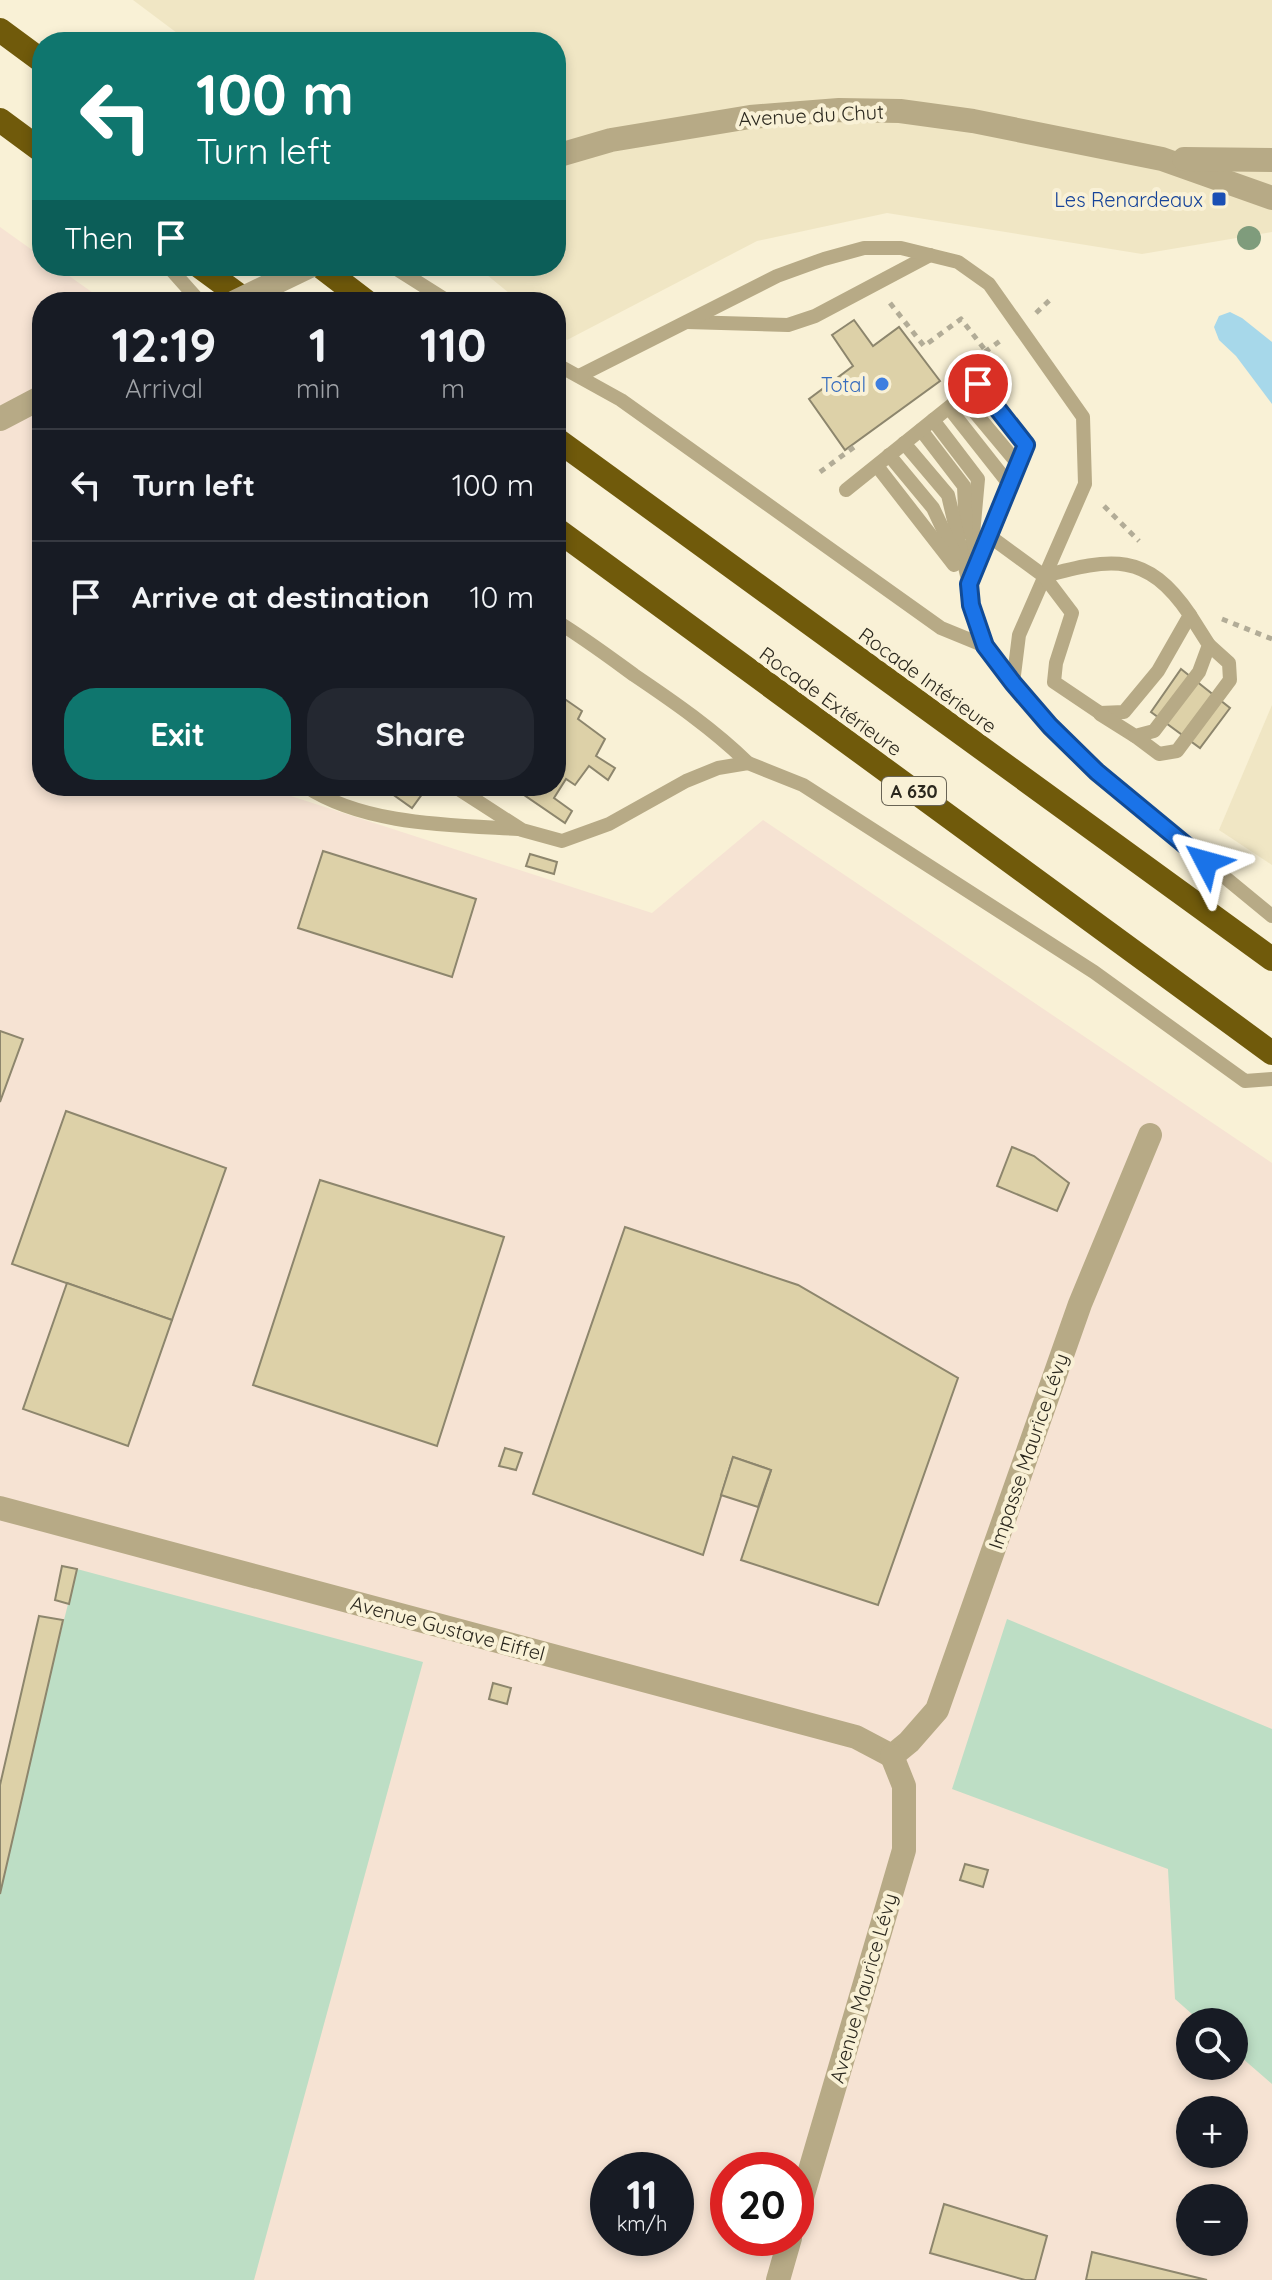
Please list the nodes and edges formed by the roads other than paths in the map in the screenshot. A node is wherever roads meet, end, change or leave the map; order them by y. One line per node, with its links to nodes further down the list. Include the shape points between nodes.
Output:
1 (0, 30): 2 (highway)
2 (32, 54)
3 (0, 120): 4 (highway)
4 (32, 144)
5 (566, 153): 6 (street, Avenue du Chut, via 661,130 855,110 973,121)
6 (1162, 159): 7 (street, Avenue du Chut); 8 (street, Avenue du Chut)
7 (1272, 160)
8 (1272, 198)
9 (930, 255): 20 (lane, via 864,248 777,276); 20 (lane, via 854,297 788,325); 38 (lane, via 958,262 989,284 1083,417 1085,484)
10 (177, 276): 15 (lane)
11 (213, 276): 16 (highway)
12 (289, 276): 17 (street, bridge)
13 (333, 276): 18 (highway)
14 (408, 276): 19 (lane)
15 (191, 292)
16 (234, 292)
17 (256, 292)
18 (354, 292)
19 (433, 292)
20 (685, 322): 22 (lane)
21 (566, 368): 22 (lane)
22 (581, 375): 43 (lane, via 941,628)
23 (962, 397): 25 (lane); 32 (lane); 32 (lane, via 978,384 1026,445)
24 (32, 402): 26 (street)
25 (949, 408): 27 (lane); 34 (lane)
26 (0, 419)
27 (933, 420): 28 (lane); 39 (lane, via 978,479)
28 (921, 430): 29 (lane); 39 (lane, via 964,486)
29 (904, 443): 31 (lane); 39 (lane, via 948,495)
30 (566, 446): 52 (highway, Rocade Intérieure)
31 (889, 455): 33 (lane); 39 (lane, via 933,508)
32 (1018, 464): 34 (lane)
33 (877, 466): 35 (lane); 39 (lane)
34 (1009, 484): 36 (lane)
35 (846, 490)
36 (988, 535): 38 (lane); 39 (lane)
37 (566, 536): 53 (highway, Rocade Extérieure / A 630)
38 (1044, 576): 40 (lane, via 1098,562 1125,563 1148,571); 44 (lane, via 1019,635); 45 (lane, via 1072,613 1054,682)
39 (969, 584): 43 (lane)
40 (1190, 615): 42 (lane); 45 (lane, via 1158,671 1124,712)
41 (566, 627): 47 (lane, via 695,717)
42 (1209, 645): 46 (lane, via 1199,672 1154,731); 46 (lane, via 1229,663 1230,680 1177,751 1159,754)
43 (985, 646): 44 (lane)
44 (1013, 683): 51 (lane, via 1097,772)
45 (1100, 713): 46 (lane)
46 (1135, 736)
47 (748, 763): 50 (lane, via 686,781 609,824 562,841); 54 (lane, via 803,785 1094,972 1245,1081)
48 (320, 796): 50 (lane, via 399,820)
49 (469, 796): 50 (lane)
50 (522, 830)
51 (1272, 916)
52 (1272, 959)
53 (1272, 1053)
54 (1272, 1079)
55 (1150, 1135): 57 (street, Impasse Maurice Lévy, via 1080,1304 937,1710)
56 (0, 1508): 57 (street, Avenue Gustave Eiffel, via 856,1737)
57 (892, 1756): 58 (street, Avenue Maurice Lévy, via 904,1786 904,1850)
58 (814, 2157)
59 (785, 2256): 60 (street)
60 (778, 2280)

